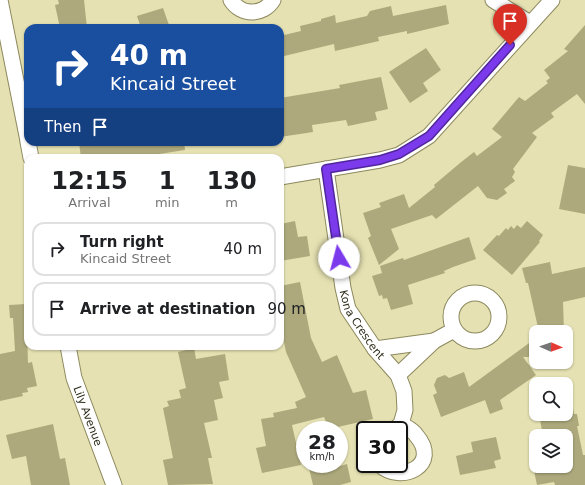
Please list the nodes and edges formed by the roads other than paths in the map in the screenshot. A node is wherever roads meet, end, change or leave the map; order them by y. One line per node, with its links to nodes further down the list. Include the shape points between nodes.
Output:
1 (0, 0): 7 (street)
2 (231, 0): 3 (street, via 242,11 252,13 262,11)
3 (273, 0)
4 (492, 0): 6 (street)
5 (552, 0): 6 (street)
6 (530, 23): 8 (street, via 429,136 399,154 380,160)
7 (24, 122)
8 (326, 169): 9 (street); 12 (street, Kona Crescent, via 348,309)
9 (284, 175)
10 (454, 330): 11 (street)
11 (434, 341): 12 (street); 14 (street)
12 (375, 349): 14 (street, Kona Crescent)
13 (69, 350): 18 (street, Lily Avenue, via 74,378)
14 (398, 375): 15 (street, Kona Crescent, via 404,391 405,410)
15 (400, 421)
16 (408, 430): 17 (street, Kona Crescent, via 416,433 421,441 424,464 420,471 406,481 393,479)
17 (384, 473)
18 (114, 485)

